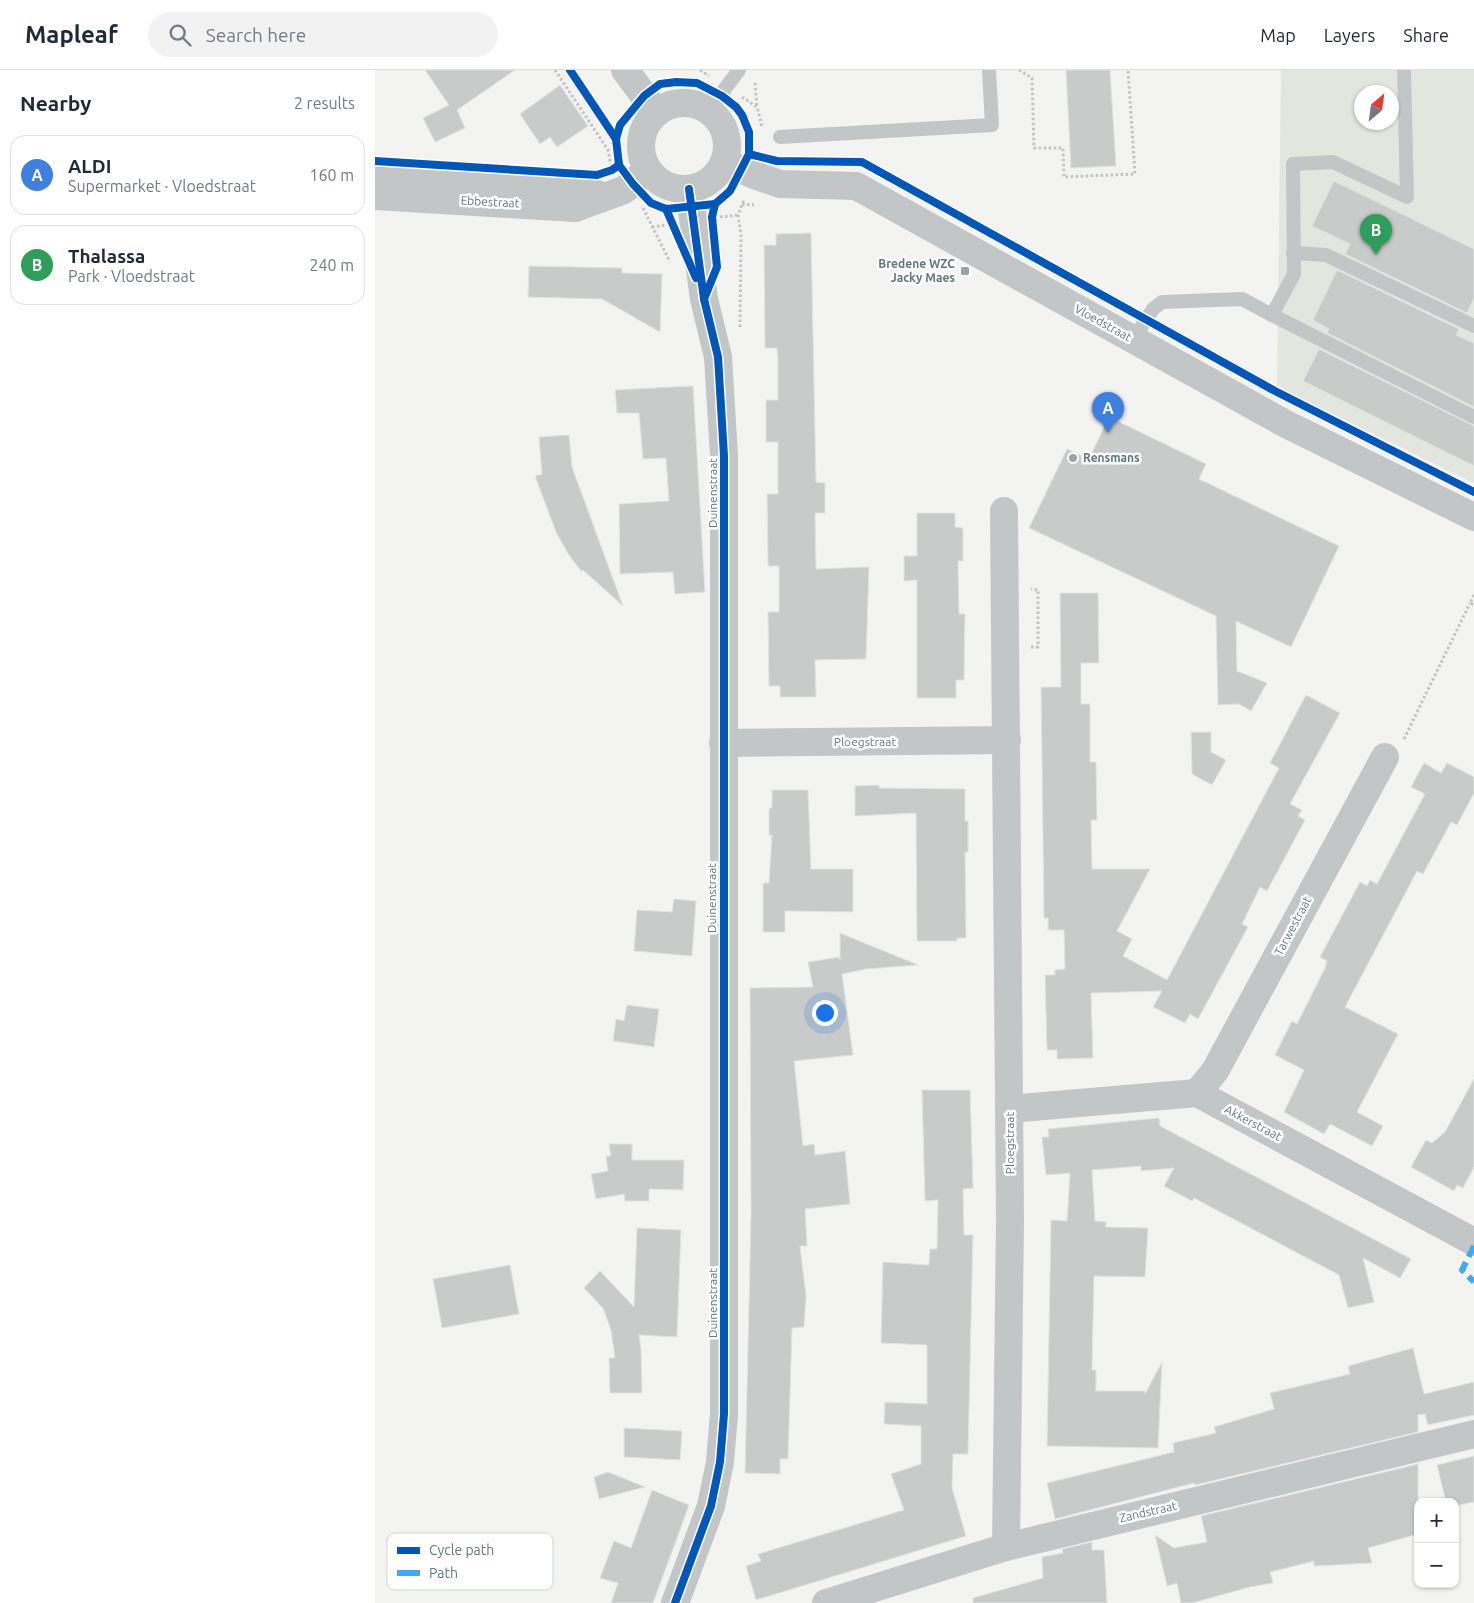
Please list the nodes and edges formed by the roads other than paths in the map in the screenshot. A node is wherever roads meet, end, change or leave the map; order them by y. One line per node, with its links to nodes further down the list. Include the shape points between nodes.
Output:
1 (625, 70): 6 (street)
2 (739, 70): 5 (lane)
3 (989, 70): 7 (lane, via 991,125)
4 (1404, 70): 13 (lane, via 1407,197 1333,162 1293,164)
5 (709, 110): 6 (street, via 682,102); 8 (street, via 726,134)
6 (656, 112): 10 (street, via 646,124 641,139 641,155)
7 (780, 137)
8 (724, 162): 12 (street); 16 (street, Vloedstraat, via 753,176 781,184 856,186)
9 (375, 174): 10 (street, Ebbestraat, via 577,186)
10 (626, 185): 11 (street, Ebbestraat, via 575,208); 12 (street, via 658,181 673,188)
11 (375, 196)
12 (687, 206): 21 (street, Duinenstraat, via 718,357 722,394)
13 (1293, 253): 14 (lane, via 1294,274); 15 (lane, via 1326,255)
14 (1272, 315): 16 (lane, via 1242,299 1162,302 1153,309); 17 (lane)
15 (1474, 326)
16 (1133, 340): 19 (street, Vloedstraat, via 1284,424)
17 (1474, 418)
18 (1004, 511): 20 (street, Ploegstraat)
19 (1474, 518)
20 (1007, 740): 21 (street, Ploegstraat); 24 (street, Ploegstraat)
21 (723, 743): 28 (street, Duinenstraat, via 724,1414 711,1506)
22 (1385, 757): 23 (street, Tarwestraat, via 1215,1071)
23 (1197, 1093): 24 (street); 25 (street, Akkerstraat)
24 (1009, 1109): 27 (street, Ploegstraat)
25 (1474, 1242)
26 (1474, 1434): 27 (street, Zandstraat)
27 (1006, 1547): 29 (street, Zandstraat)
28 (675, 1603)
29 (826, 1603)

